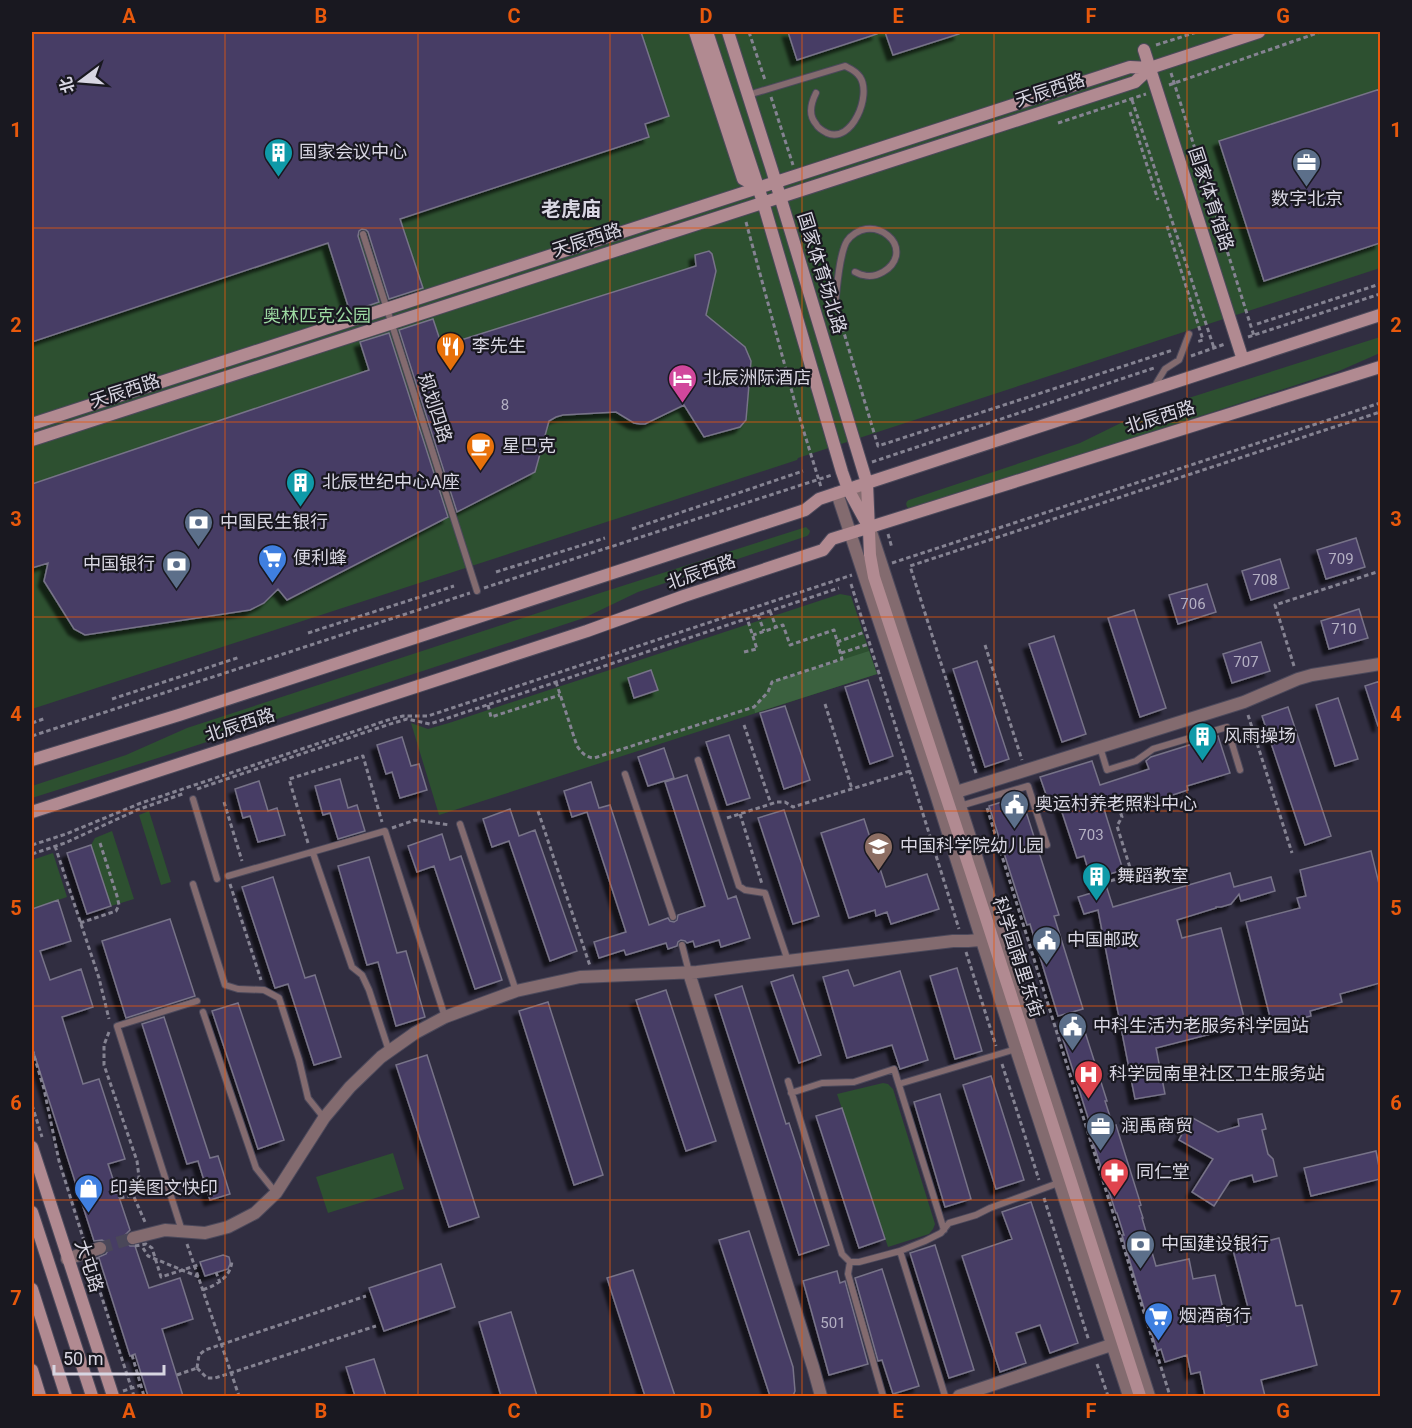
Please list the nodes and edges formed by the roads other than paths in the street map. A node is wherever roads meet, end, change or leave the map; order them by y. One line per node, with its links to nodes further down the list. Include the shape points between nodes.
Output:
1 (695, 32): 10 (street, 国家体育场北路, via 743,179)
2 (707, 32): 10 (street, 国家体育场北路)
3 (728, 32): 8 (street, 国家体育场北路)
4 (1259, 32): 6 (street, 天辰西路)
5 (1144, 50): 6 (street, 国家体育馆路)
6 (1150, 68): 9 (street, 天辰西路, via 1130,67); 11 (street, 天辰西路, via 1135,82); 19 (street, 国家体育馆路)
7 (816, 93): 8 (lane, via 811,103 815,124 833,135 852,124 864,90 855,71 845,66)
8 (748, 95): 9 (street, 国家体育场北路)
9 (776, 182): 10 (street, 天辰西路); 11 (street, 国家体育场北路)
10 (758, 187): 12 (street, 国家体育场北路); 15 (street, 天辰西路)
11 (780, 196): 12 (street, 天辰西路); 24 (street, 国家体育场北路, via 861,466)
12 (763, 202): 23 (street, 天辰西路); 24 (street, 国家体育场北路, via 835,450)
13 (363, 234): 15 (lane, 规划四路)
14 (855, 272): 16 (lane, via 875,276 893,264 896,254 892,240 882,230 861,230 848,239)
15 (387, 308): 22 (street, 天辰西路); 27 (lane, 规划四路)
16 (836, 308)
17 (1380, 315): 19 (street, 北辰西路)
18 (1189, 334): 21 (lane, via 1179,360 1165,369)
19 (1243, 360): 21 (street, 北辰西路)
20 (1380, 367): 25 (street, 北辰西路)
21 (1152, 390): 24 (street, 北辰西路)
22 (32, 424)
23 (32, 440)
24 (852, 488): 25 (street); 25 (street, 国家体育场北路); 26 (street); 30 (street, 北辰西路, via 819,499 805,510)
25 (869, 528): 26 (street, 北辰西路); 34 (street, 科学园南里东街, via 874,577)
26 (850, 534): 34 (street); 37 (street, 北辰西路, via 832,539 823,550 587,631)
27 (477, 591)
28 (1380, 664): 29 (street, via 1298,679 1244,702)
29 (1100, 747): 32 (lane, via 1107,770 1136,761 1153,749 1227,727); 34 (street)
30 (32, 760)
31 (698, 760): 47 (lane, via 739,886 765,893)
32 (1240, 770)
33 (625, 774): 44 (lane)
34 (946, 795): 36 (street, 科学园南里东街); 45 (street)
35 (193, 799): 42 (lane)
36 (955, 808): 39 (lane, via 1028,786); 45 (street, 科学园南里东街)
37 (32, 812)
38 (460, 824): 49 (lane)
39 (1047, 845)
40 (312, 853): 41 (lane); 52 (lane, via 385,831); 54 (lane, via 352,968 362,975 369,990)
41 (228, 876)
42 (217, 879)
43 (194, 884): 58 (lane, via 225,985 264,990 279,998 308,1098)
44 (673, 917)
45 (993, 939): 47 (street); 53 (street, 科学园南里东街)
46 (682, 945): 48 (lane)
47 (788, 961): 48 (street)
48 (689, 973): 49 (street, via 580,977); 77 (street)
49 (516, 991): 52 (street)
50 (197, 1001): 64 (lane, via 117,1026)
51 (203, 1012): 61 (lane, via 256,1168)
52 (445, 1017): 54 (street)
53 (1027, 1046): 56 (lane); 60 (street, 科学园南里东街)
54 (389, 1051): 58 (street)
55 (788, 1081): 57 (lane)
56 (899, 1084): 57 (lane, via 894,1070 854,1082 822,1083); 63 (lane)
57 (791, 1093): 69 (lane, via 842,1254)
58 (324, 1118): 61 (street)
59 (32, 1147): 68 (street, 大屯路)
60 (1070, 1179): 63 (lane, via 949,1223); 71 (street, 科学园南里东街)
61 (276, 1193): 64 (street, via 255,1214 228,1227 205,1233)
62 (32, 1212): 76 (street, 大屯路)
63 (944, 1230): 67 (lane)
64 (182, 1231): 65 (street, via 165,1230)
65 (136, 1243)
66 (100, 1248): 68 (street)
67 (900, 1251): 69 (lane); 79 (lane)
68 (68, 1259): 73 (street, 大屯路)
69 (850, 1263): 78 (lane, via 848,1274)
70 (32, 1288): 75 (street)
71 (1122, 1341): 80 (street); 81 (street); 82 (street, 科学园南里东街); 83 (street)
72 (32, 1376): 74 (street)
73 (117, 1394)
74 (40, 1396)
75 (66, 1396)
76 (92, 1396)
77 (821, 1396)
78 (883, 1396)
79 (945, 1396)
80 (959, 1396)
81 (1129, 1396)
82 (1140, 1396)
83 (1149, 1396)

